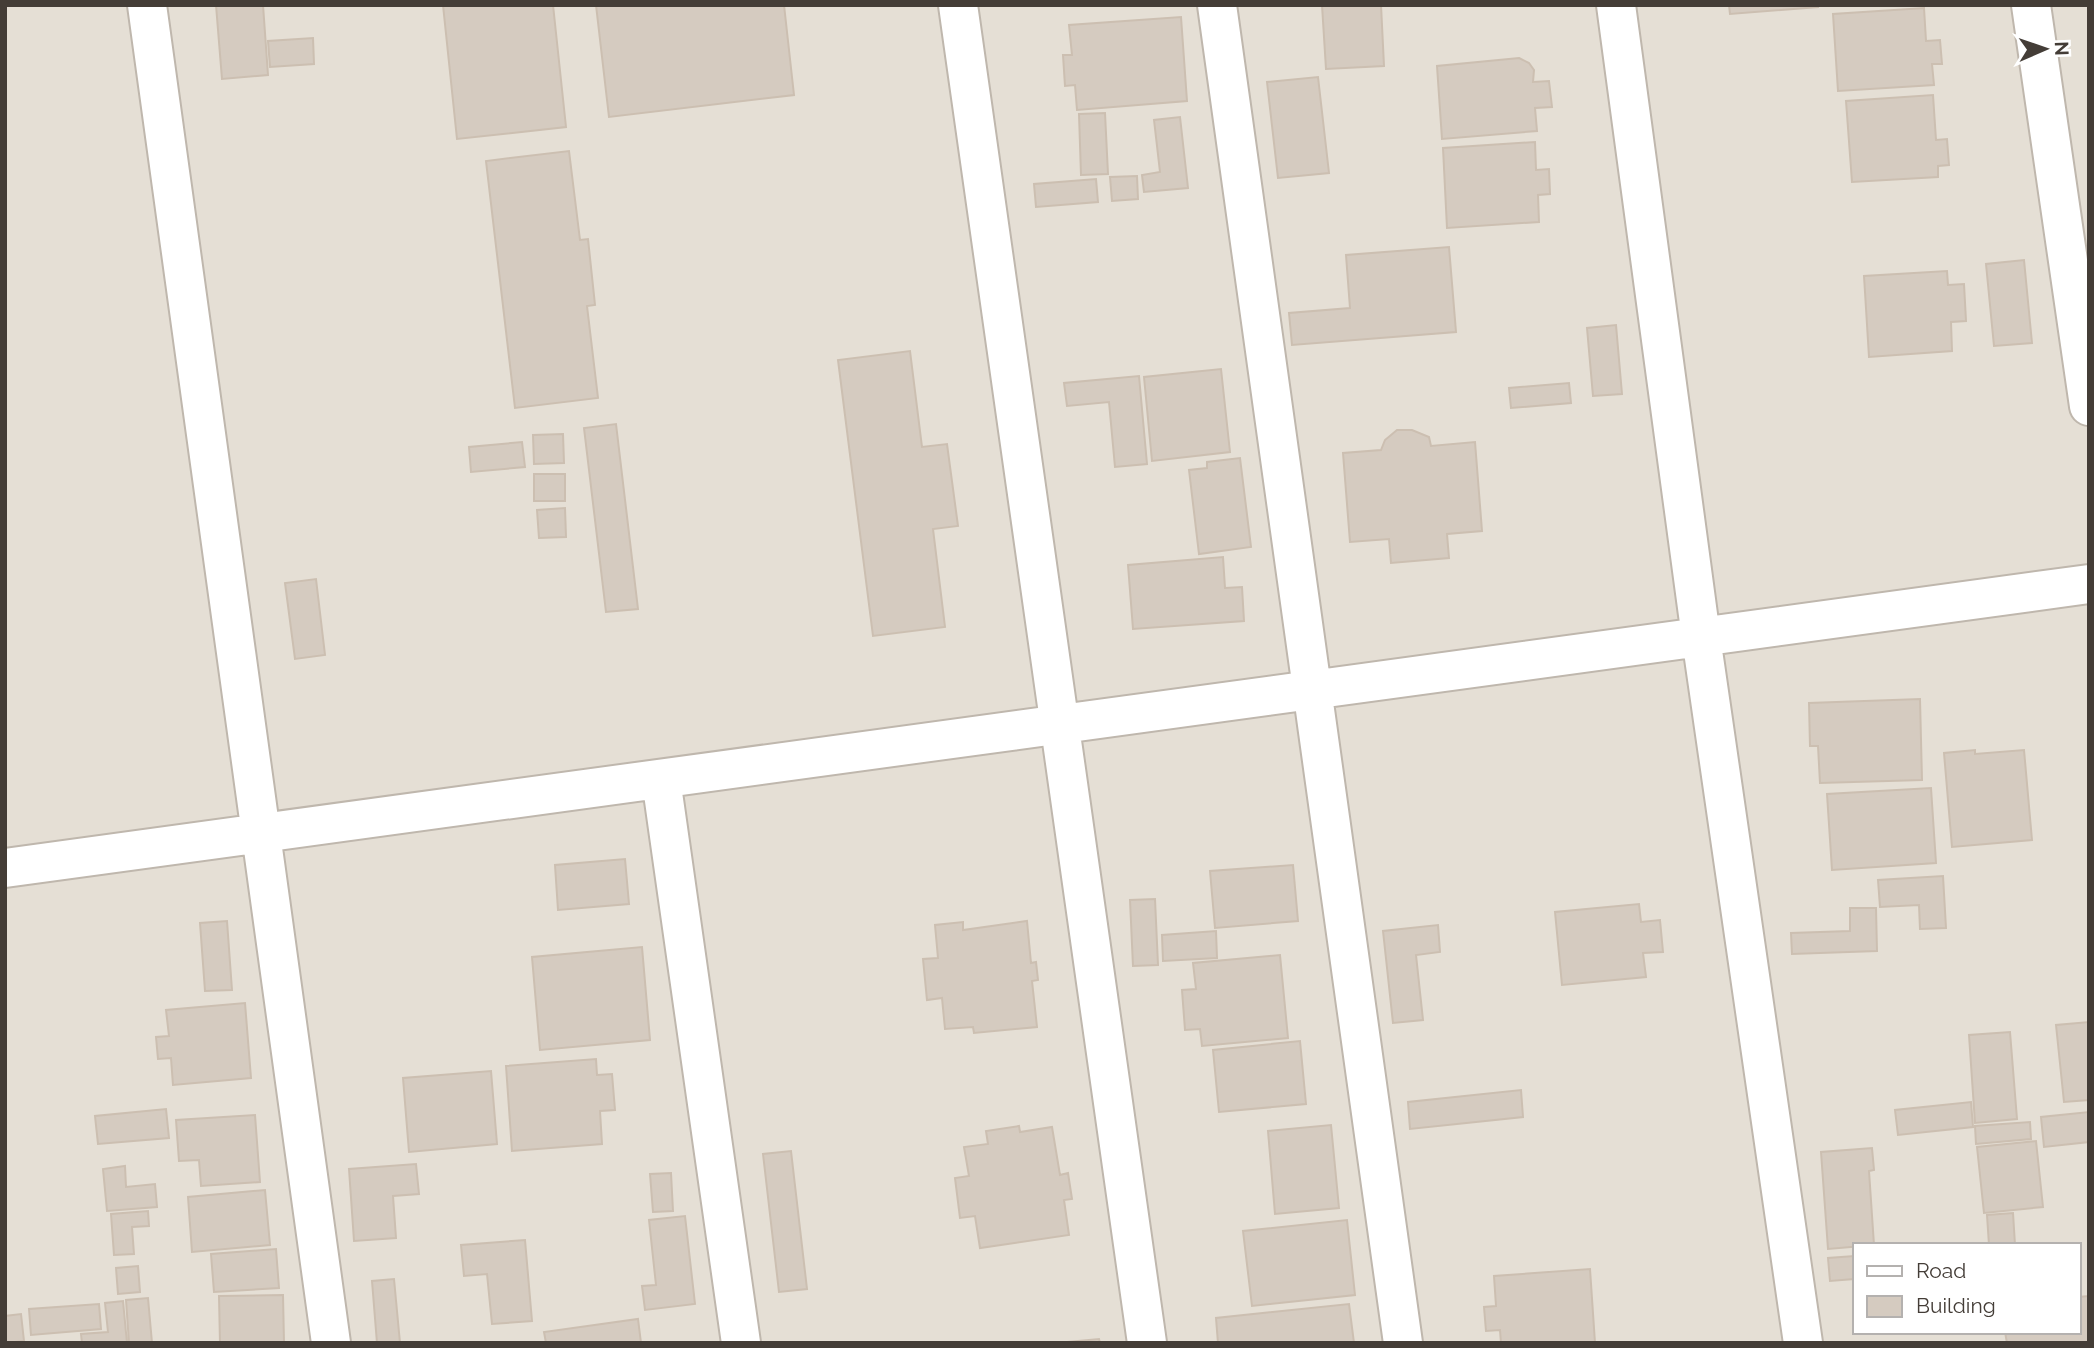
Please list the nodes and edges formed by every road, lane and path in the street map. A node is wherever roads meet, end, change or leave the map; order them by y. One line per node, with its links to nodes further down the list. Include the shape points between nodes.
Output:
1 (147, 5): 12 (street)
2 (958, 5): 10 (street)
3 (1217, 5): 9 (street)
4 (1616, 5): 8 (street)
5 (2031, 5): 6 (street)
6 (2089, 406)
7 (2089, 584): 8 (street)
8 (1701, 637): 9 (street); 18 (street)
9 (1314, 690): 10 (street); 17 (street)
10 (1058, 724): 11 (street); 16 (street)
11 (661, 779): 12 (street); 15 (street)
12 (261, 834): 13 (street); 14 (street)
13 (5, 868)
14 (331, 1343)
15 (741, 1343)
16 (1147, 1343)
17 (1403, 1343)
18 (1803, 1343)

